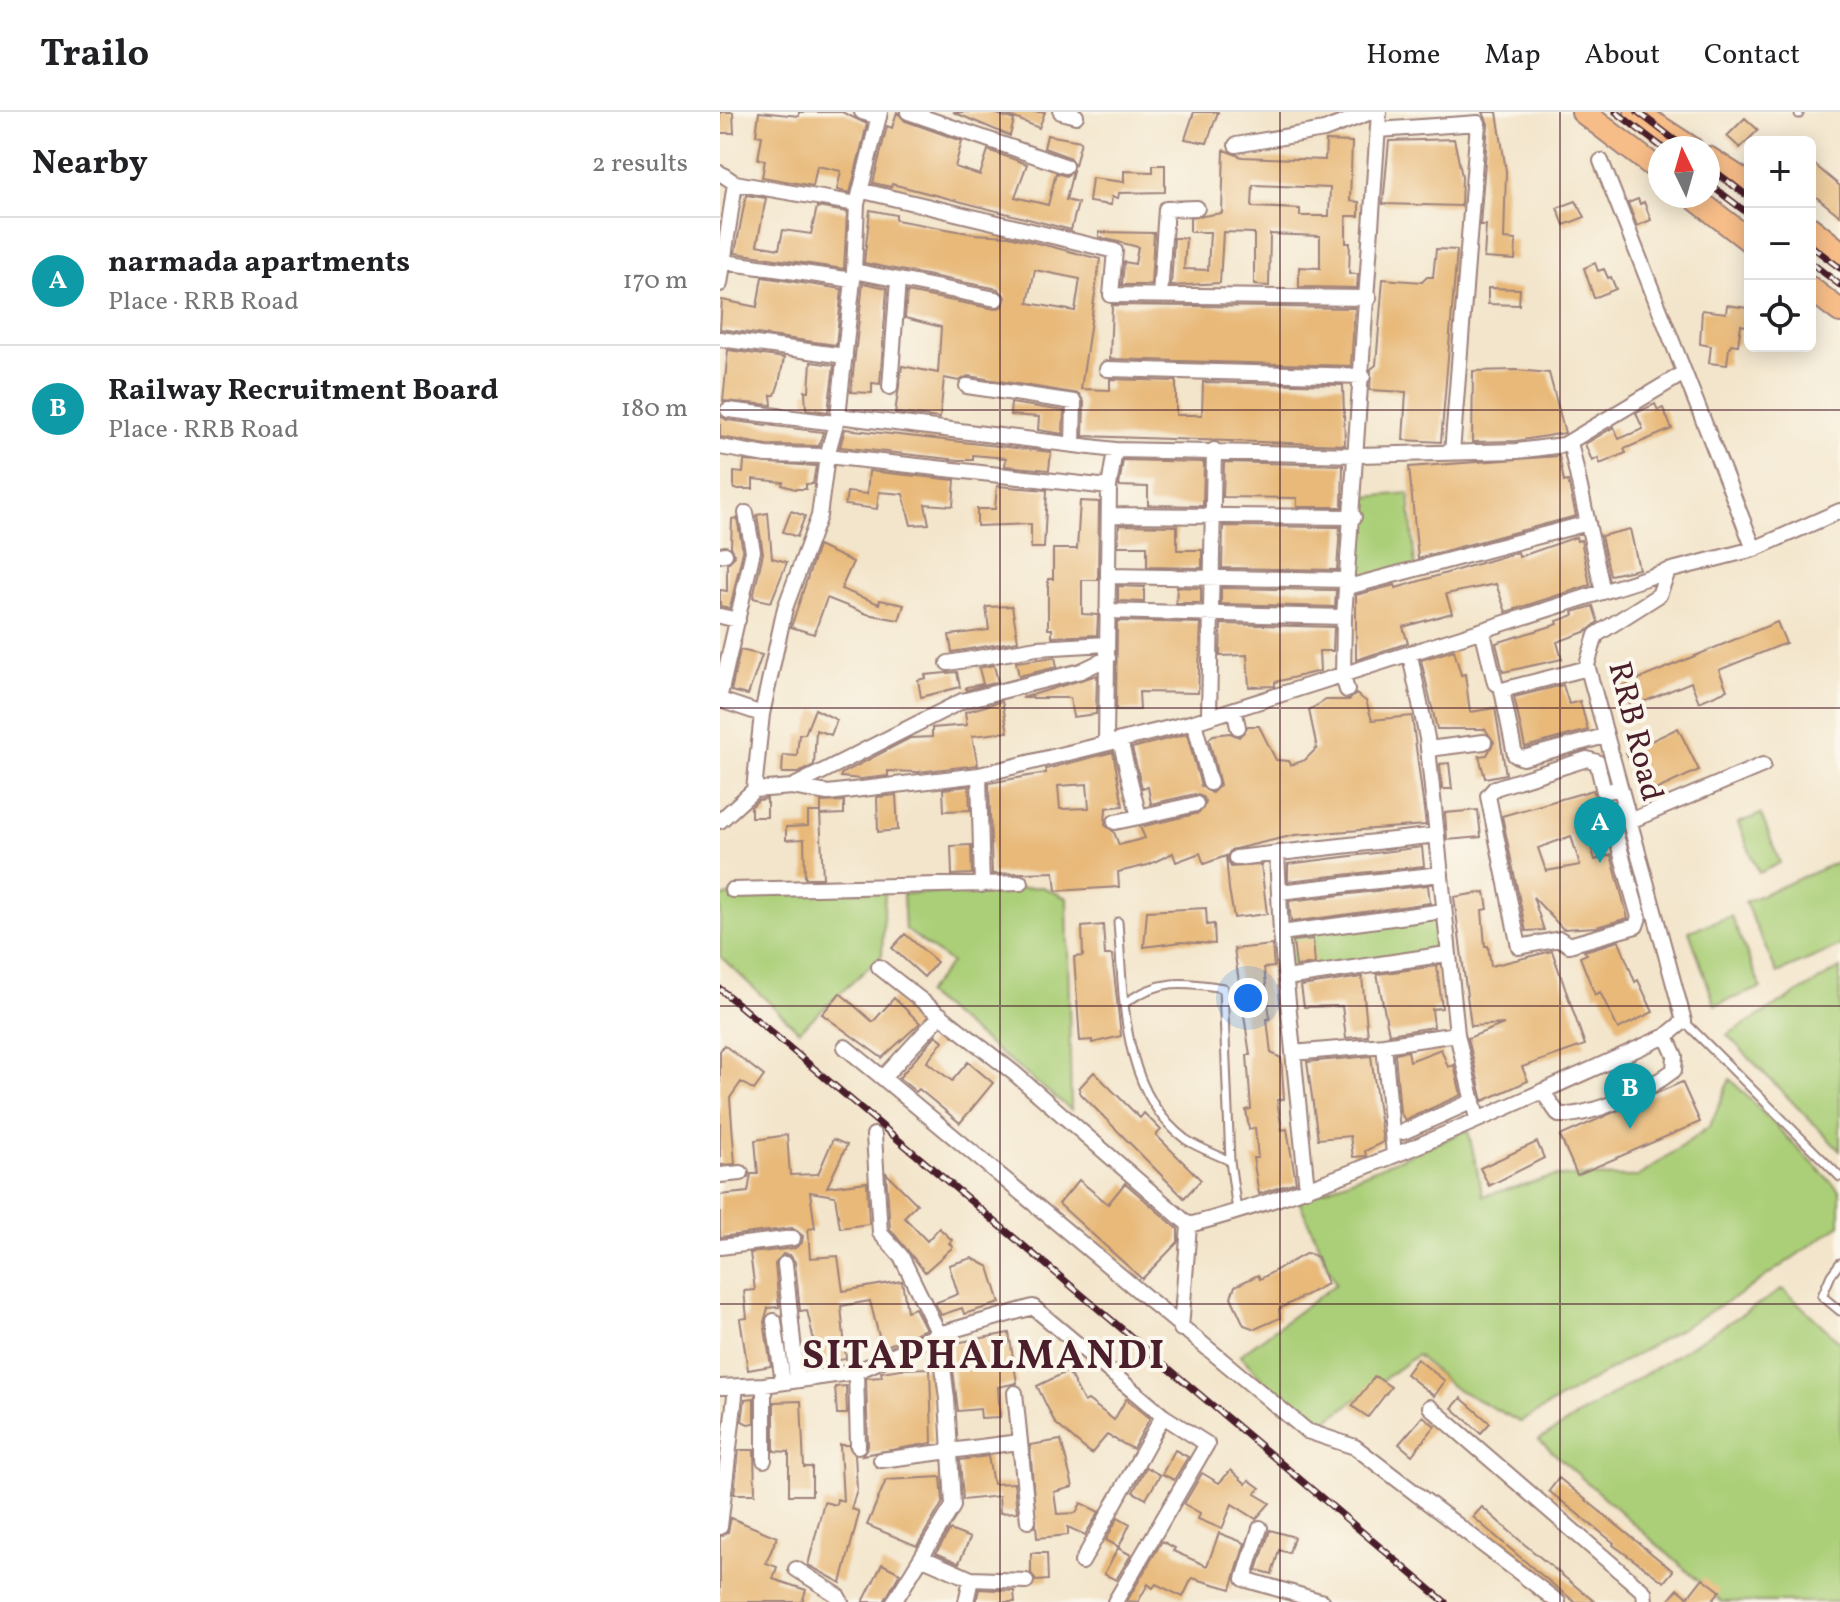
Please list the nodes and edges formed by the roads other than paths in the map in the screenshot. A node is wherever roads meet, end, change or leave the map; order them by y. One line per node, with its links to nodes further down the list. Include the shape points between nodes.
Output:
1 (862, 112): 9 (street)
2 (908, 112): 17 (street)
3 (1061, 112): 10 (street)
4 (1331, 112): 11 (street)
5 (1371, 112): 11 (street)
6 (1379, 112): 12 (street)
7 (1583, 112): 16 (main road)
8 (1636, 112): 13 (main road)
9 (880, 115): 22 (street)
10 (1076, 116)
11 (1324, 130): 14 (street)
12 (1378, 130): 34 (street); 51 (street, via 1478,123)
13 (1673, 136)
14 (1236, 145)
15 (1601, 161): 40 (street)
16 (1648, 162)
17 (1065, 166)
18 (1720, 166): 20 (main road)
19 (720, 173): 21 (street)
20 (1744, 181)
21 (735, 183): 22 (street); 28 (street)
22 (860, 197): 29 (street); 33 (street, via 1115,251 1111,295)
23 (1197, 208): 33 (street, via 1166,209)
24 (1707, 208): 26 (main road)
25 (1816, 233): 27 (main road)
26 (1744, 236)
27 (1840, 252)
28 (724, 262): 29 (street); 31 (street)
29 (853, 276): 30 (street); 38 (street)
30 (898, 280): 35 (street); 43 (street)
31 (720, 284)
32 (1816, 293): 36 (main road)
33 (1160, 296): 34 (street)
34 (1369, 298): 41 (street)
35 (996, 299)
36 (1840, 311)
37 (720, 339): 38 (street)
38 (845, 356): 45 (street)
39 (1107, 369): 41 (street)
40 (1684, 373): 46 (street); 61 (street)
41 (1363, 376): 52 (street)
42 (967, 386): 47 (street, via 1074,402)
43 (890, 387)
44 (728, 410): 45 (street)
45 (837, 420): 47 (street); 53 (street)
46 (1570, 442): 51 (street, via 1517,451); 60 (street)
47 (1073, 445): 49 (street)
48 (720, 447): 53 (street, via 766,455)
49 (1115, 450): 50 (street); 54 (street)
50 (1214, 450): 52 (street); 58 (street)
51 (1452, 453): 52 (street)
52 (1358, 455): 59 (street)
53 (827, 456): 54 (street); 81 (street, via 819,516 785,608)
54 (1109, 487): 57 (street)
55 (1840, 511): 61 (street)
56 (746, 513): 71 (street, via 753,551)
57 (1110, 515): 58 (street); 63 (street)
58 (1213, 515): 59 (street); 64 (street)
59 (1354, 517): 65 (street)
60 (1588, 523): 65 (street); 66 (street)
61 (1754, 549): 62 (street)
62 (1668, 571): 66 (street); 76 (street, RRB Road, via 1659,595 1596,635)
63 (1109, 576): 64 (street); 67 (street)
64 (1212, 580): 65 (street); 68 (street)
65 (1348, 584): 70 (street)
66 (1603, 592): 72 (street)
67 (1107, 611): 68 (street); 73 (street)
68 (1212, 615): 70 (street); 82 (street)
69 (720, 616): 71 (street)
70 (1344, 617): 77 (street)
71 (738, 620): 79 (street)
72 (1483, 633): 74 (street); 78 (street)
73 (1108, 651): 75 (street, via 1037,648); 86 (street); 92 (street, via 1081,671 962,701)
74 (1410, 655): 77 (street); 88 (street)
75 (948, 663)
76 (1588, 668): 85 (street, RRB Road); 85 (street, via 1502,690 1515,755 1523,758)
77 (1345, 683): 80 (street)
78 (1495, 683)
79 (720, 697): 81 (street)
80 (1234, 709): 82 (street); 84 (street)
81 (762, 714): 94 (street)
82 (1209, 716): 83 (street)
83 (1194, 722): 86 (street); 91 (street)
84 (1238, 727)
85 (1605, 736): 93 (street, RRB Road)
86 (1113, 742): 90 (street); 99 (street)
87 (1484, 742): 88 (street)
88 (1428, 749): 102 (street)
89 (1763, 765): 98 (street)
90 (979, 775): 92 (street, via 828,793); 107 (street)
91 (1210, 783)
92 (792, 787): 94 (street)
93 (1620, 788): 95 (street); 98 (street, RRB Road)
94 (754, 790): 100 (street)
95 (1604, 792): 97 (street); 97 (street, via 1597,762 1587,759 1495,788 1488,796 1519,947 1560,939 1569,945 1636,926 1639,917)
96 (1196, 804): 99 (street)
97 (1609, 811): 98 (street)
98 (1628, 814): 118 (street, RRB Road)
99 (1139, 817): 101 (street)
100 (720, 821)
101 (1115, 822)
102 (1437, 835): 103 (street); 105 (street)
103 (1277, 854): 104 (street); 109 (street)
104 (1236, 858)
105 (1441, 874): 109 (street); 110 (street)
106 (1021, 883): 107 (street)
107 (982, 885): 108 (street)
108 (732, 890)
109 (1279, 892): 112 (street)
110 (1444, 911): 112 (street); 113 (street)
111 (1118, 922): 116 (lane)
112 (1281, 933): 115 (street)
113 (1447, 954): 115 (street); 119 (street)
114 (879, 967): 117 (street)
115 (1286, 978): 123 (street)
116 (1125, 1003): 132 (lane, via 1126,1036 1153,1105 1185,1139); 132 (lane, via 1147,987 1186,981 1223,988)
117 (941, 1015): 125 (street); 138 (street)
118 (1684, 1021): 120 (street); 135 (lane)
119 (1457, 1034): 121 (street); 127 (street)
120 (1666, 1036): 126 (street); 126 (street, via 1675,1056 1674,1070 1661,1081 1577,1116 1559,1115)
121 (1384, 1045): 123 (street); 131 (street)
122 (845, 1047): 125 (street)
123 (1293, 1053): 136 (street)
124 (1454, 1056): 127 (street)
125 (883, 1078): 145 (street)
126 (1542, 1091): 128 (street)
127 (1470, 1103): 128 (street); 129 (street)
128 (1477, 1119): 131 (street)
129 (1403, 1132)
130 (874, 1135): 146 (street, via 880,1233 901,1256)
131 (1394, 1155): 136 (street)
132 (1230, 1161): 137 (lane)
133 (741, 1173): 134 (street)
134 (720, 1175)
135 (1840, 1177)
136 (1307, 1189): 137 (street)
137 (1237, 1213): 138 (street)
138 (1189, 1225): 145 (street)
139 (793, 1238): 140 (street)
140 (720, 1247)
141 (1840, 1263): 143 (lane, via 1822,1296)
142 (785, 1264): 148 (street)
143 (1840, 1311)
144 (774, 1321): 148 (street)
145 (1181, 1329): 173 (street, via 1307,1431 1355,1447)
146 (939, 1334): 147 (street); 154 (street, via 1033,1307); 157 (street)
147 (856, 1372): 148 (street); 156 (street)
148 (790, 1381): 149 (street)
149 (764, 1385): 151 (street); 158 (street)
150 (720, 1387): 151 (street)
151 (736, 1387): 161 (street)
152 (1015, 1393): 155 (street)
153 (1430, 1407): 174 (street, via 1644,1592)
154 (1163, 1416): 164 (street); 171 (street, via 1207,1444)
155 (1019, 1442): 157 (street); 160 (street)
156 (858, 1446)
157 (950, 1452): 159 (street); 163 (street, via 953,1506)
158 (764, 1460)
159 (881, 1460)
160 (1028, 1521)
161 (720, 1527)
162 (1260, 1528): 172 (street, via 1244,1579)
163 (923, 1558): 166 (street); 169 (street)
164 (1082, 1562)
165 (796, 1569): 168 (street)
166 (971, 1579): 167 (street); 170 (street)
167 (1026, 1581)
168 (841, 1602)
169 (894, 1602)
170 (966, 1602)
171 (1115, 1602)
172 (1323, 1602)
173 (1558, 1602)
174 (1645, 1602)

